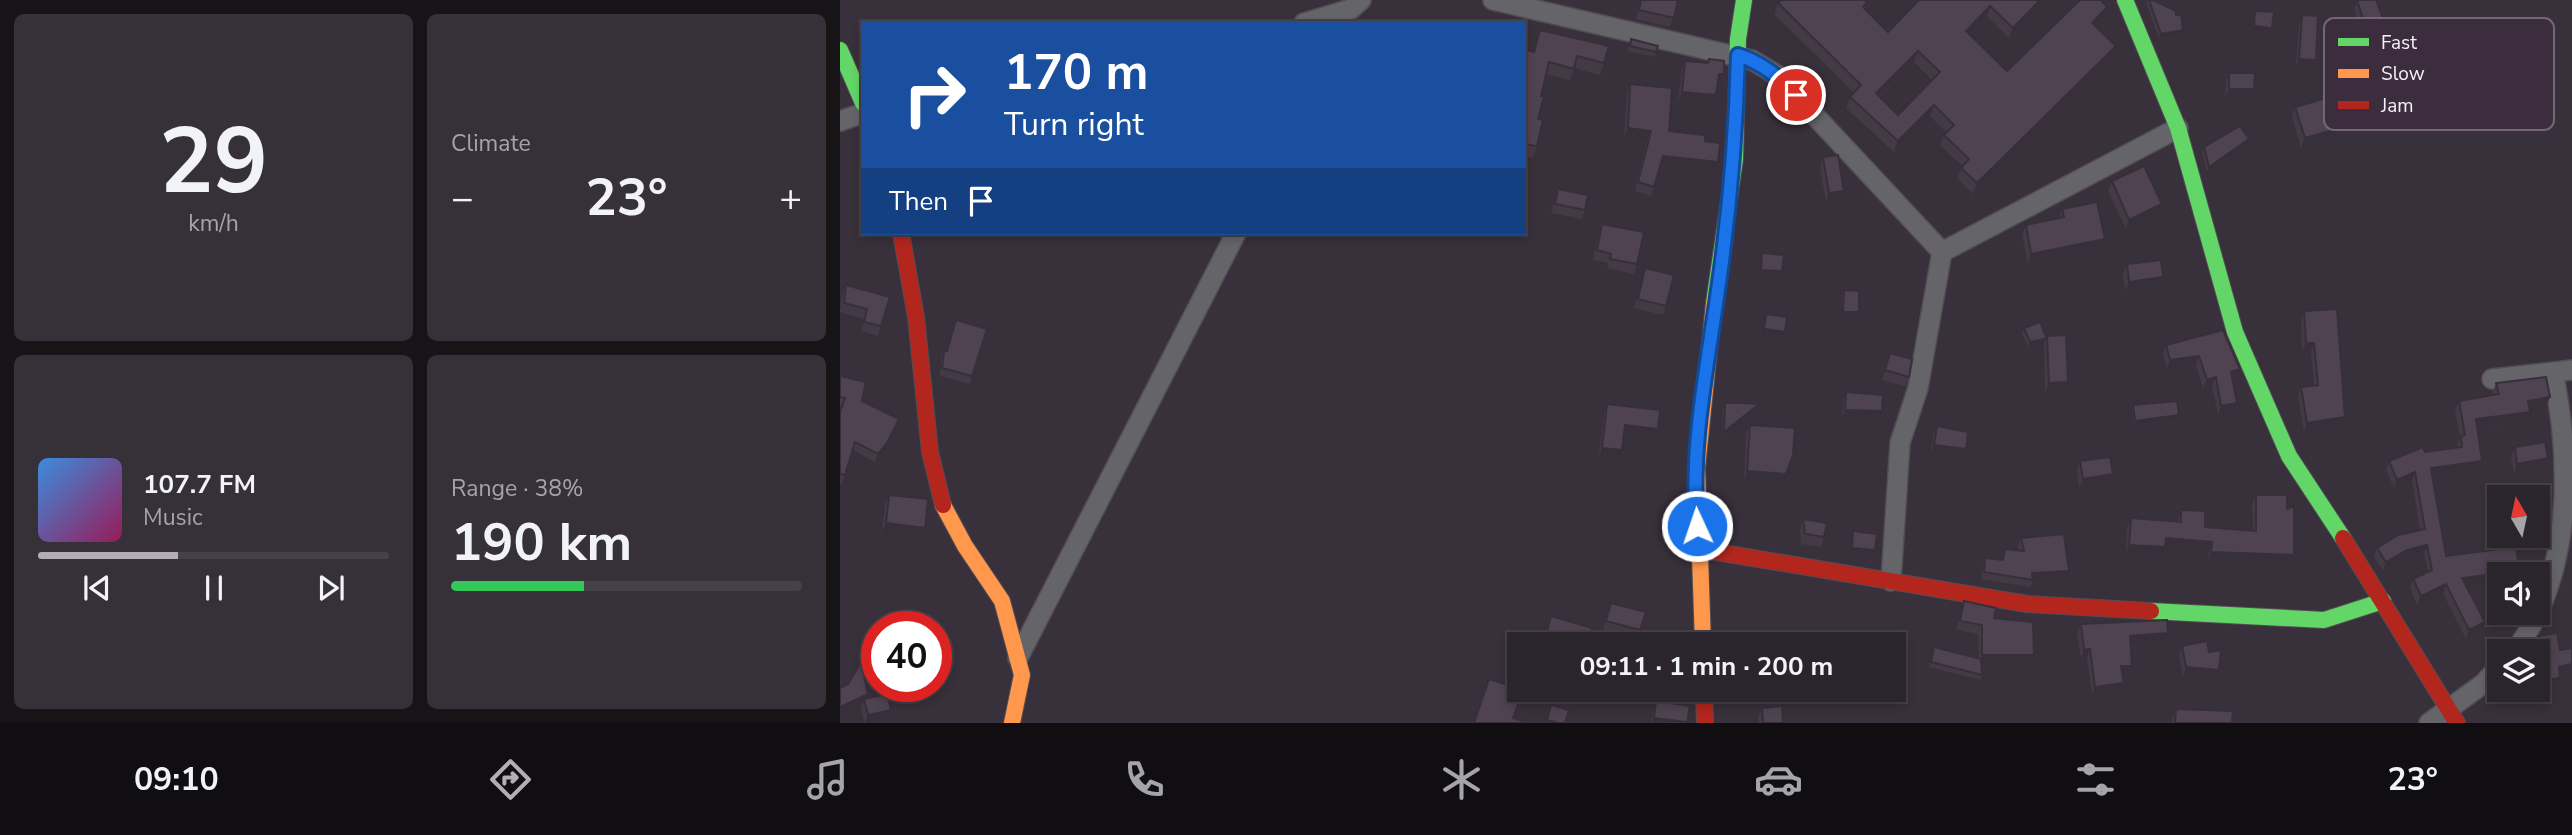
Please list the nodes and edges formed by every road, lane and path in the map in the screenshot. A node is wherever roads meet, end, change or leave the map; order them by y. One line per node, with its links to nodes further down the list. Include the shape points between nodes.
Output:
1 (1493, 0): 7 (street)
2 (1744, 0): 7 (street)
3 (2125, 0): 11 (street)
4 (1352, 10): 5 (street)
5 (1311, 21)
6 (840, 50): 8 (street)
7 (1738, 55): 14 (street, via 1777,75); 17 (street, via 1736,154 1698,443 1695,503)
8 (861, 98)
9 (861, 114): 10 (street)
10 (840, 121)
11 (2178, 128): 14 (street); 19 (street, via 2235,332 2288,456)
12 (901, 235): 22 (street, via 916,317 923,410 941,500 1002,601)
13 (1235, 235): 22 (street)
14 (1942, 252): 18 (street, via 1921,374 1900,443)
15 (2562, 371): 16 (street); 21 (street, via 2568,525 2560,569 2542,612)
16 (2491, 379)
17 (1699, 549): 18 (street); 20 (street)
18 (1891, 581): 19 (street, via 2027,604 2324,620)
19 (2383, 601): 23 (street)
20 (1702, 632)
21 (2523, 639)
22 (1018, 658): 27 (street, via 1022,675)
23 (2431, 680): 26 (street); 29 (street)
24 (2487, 680): 26 (street)
25 (1704, 702): 28 (street)
26 (2452, 716): 30 (street)
27 (1012, 723)
28 (1705, 723)
29 (2423, 723)
30 (2429, 723)

